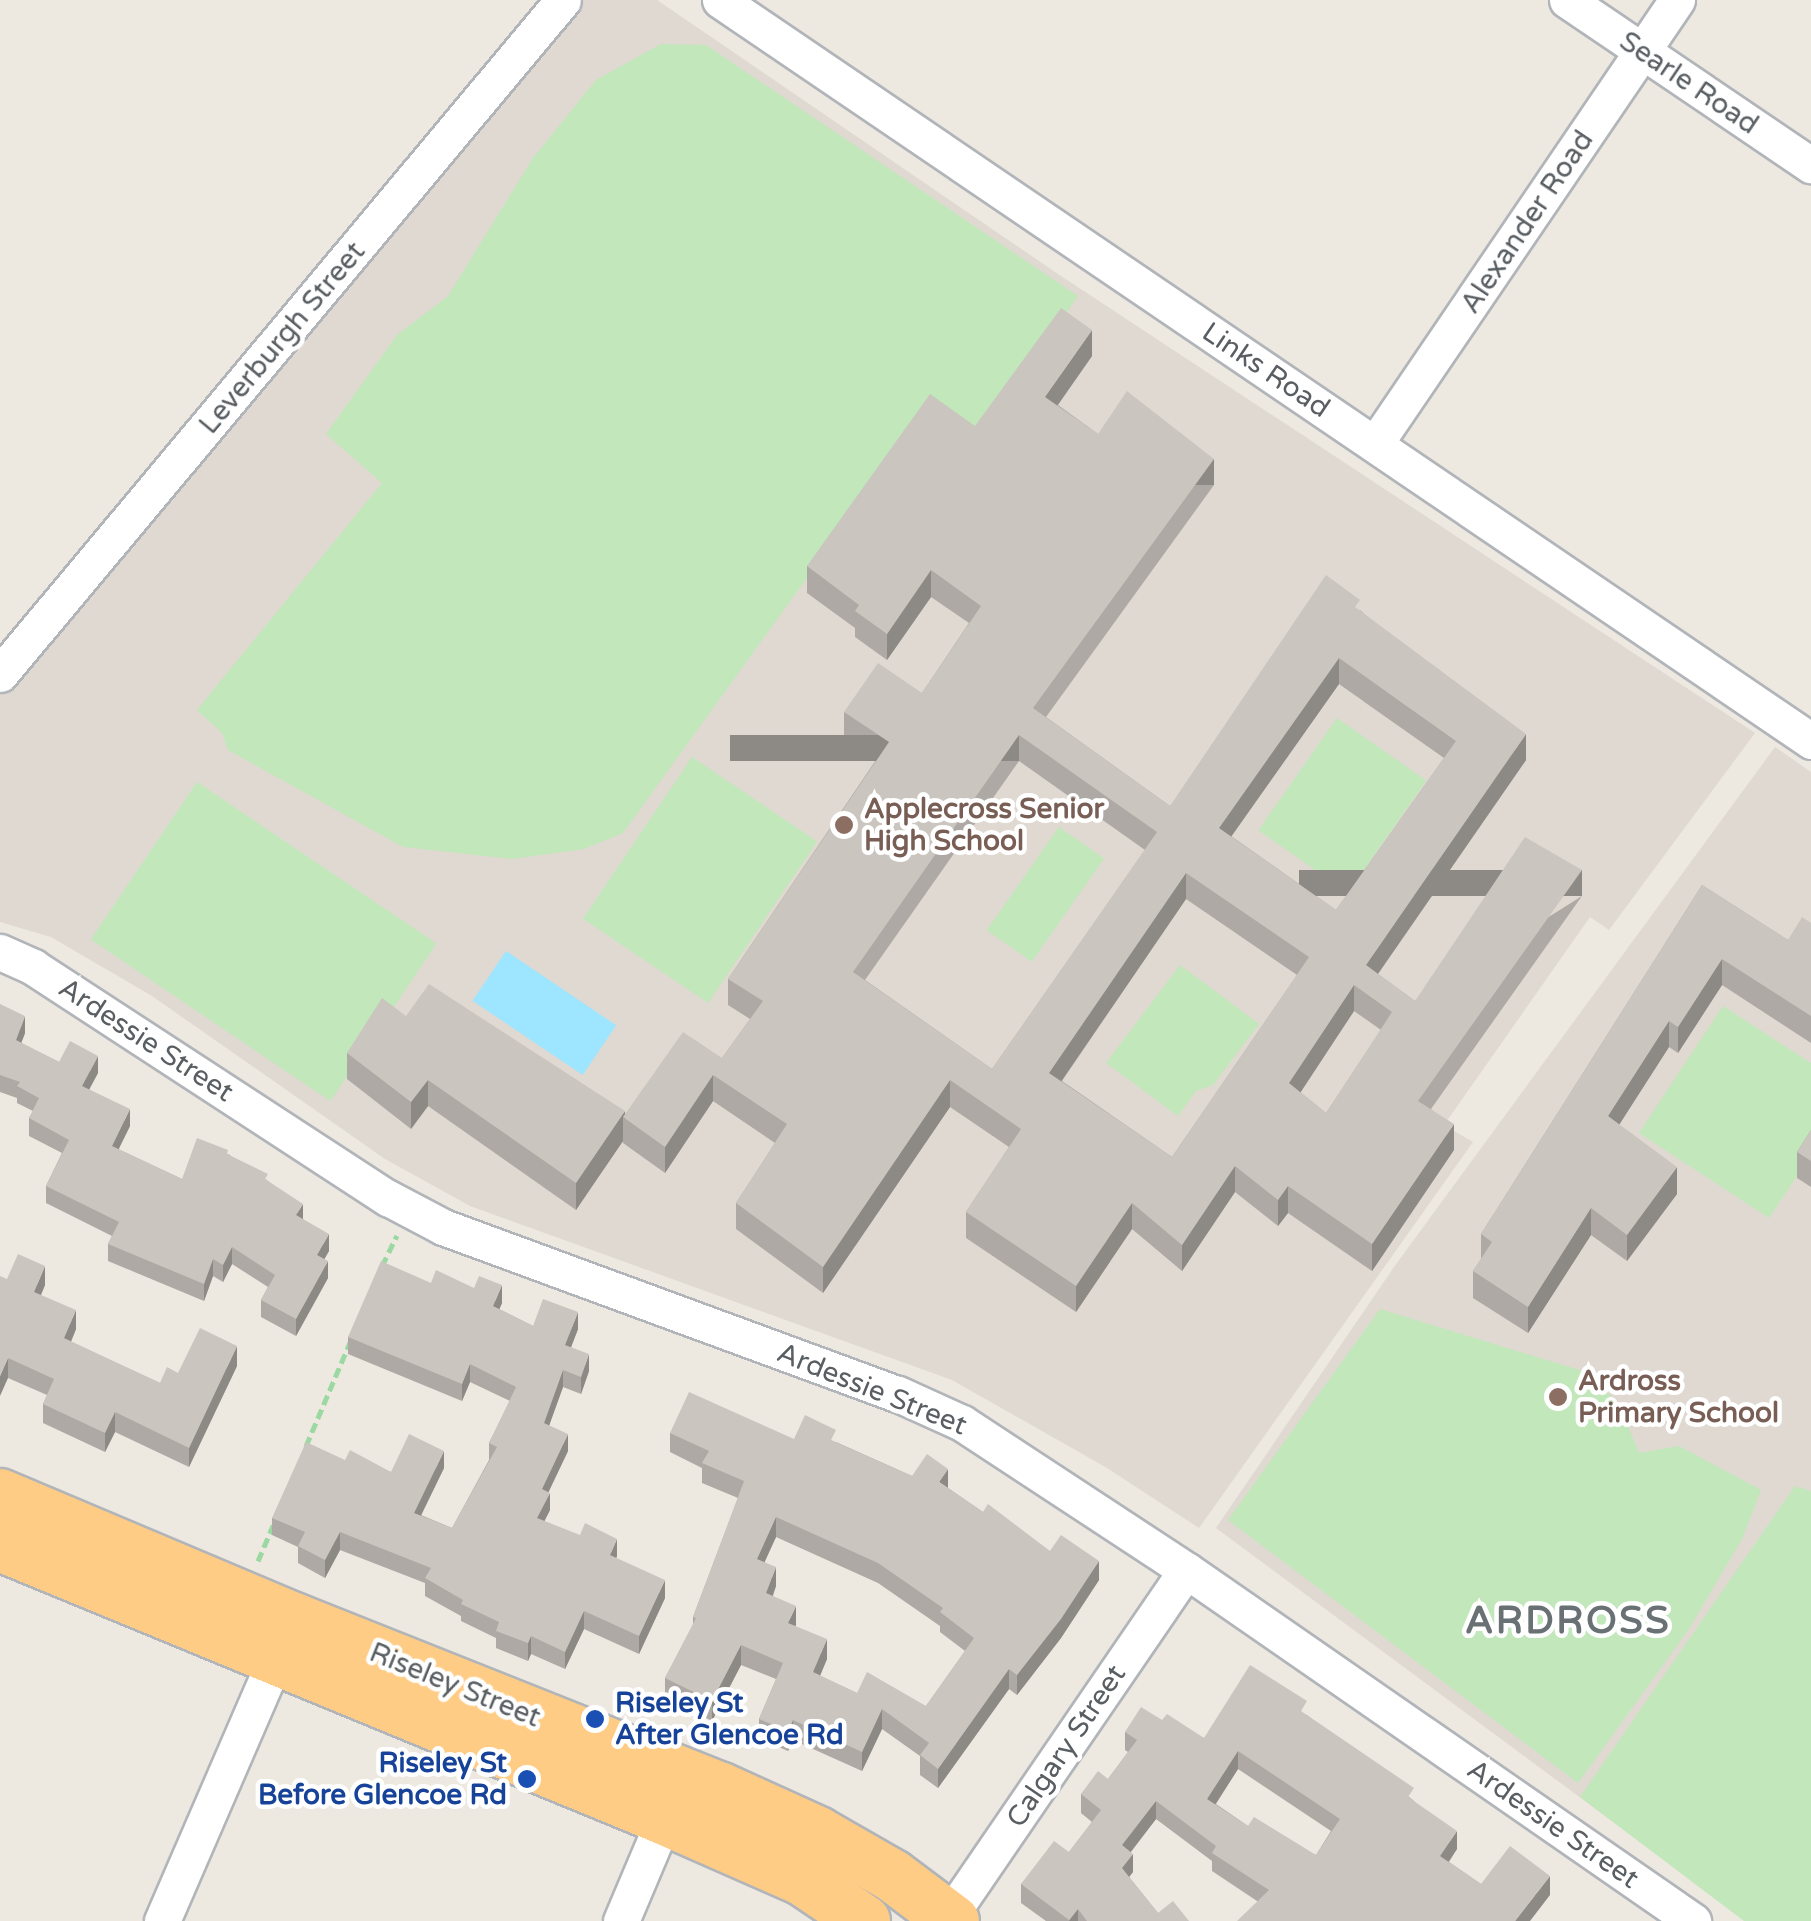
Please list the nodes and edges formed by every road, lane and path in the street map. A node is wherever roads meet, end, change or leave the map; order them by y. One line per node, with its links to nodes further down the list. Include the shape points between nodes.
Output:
1 (562, 0): 8 (street, Leverburgh Street)
2 (720, 0): 7 (street, Links Road)
3 (1567, 0): 5 (street, Searle Road)
4 (1677, 0): 5 (street, Alexander Road)
5 (1642, 53): 6 (street, Searle Road); 7 (street, Alexander Road)
6 (1811, 165)
7 (1375, 444): 9 (street, Links Road)
8 (2, 667)
9 (1811, 741)
10 (0, 952): 11 (street, Ardessie Street)
11 (412, 1212): 12 (path); 18 (street, Ardessie Street, via 931,1408 1007,1450)
12 (377, 1278)
13 (355, 1330): 14 (path)
14 (303, 1454)
15 (0, 1495): 20 (highway, Riseley Street)
16 (273, 1524): 19 (path)
17 (0, 1544): 20 (highway, Riseley Street)
18 (1186, 1570): 22 (street, Calgary Street); 26 (street, Ardessie Street)
19 (251, 1577)
20 (284, 1639): 21 (highway, Riseley Street); 23 (street)
21 (676, 1797): 22 (highway, Riseley Street, via 818,1833 893,1876); 24 (street); 25 (highway, Riseley Street)
22 (949, 1920)
23 (162, 1921)
24 (621, 1921)
25 (864, 1921)
26 (1694, 1921)

